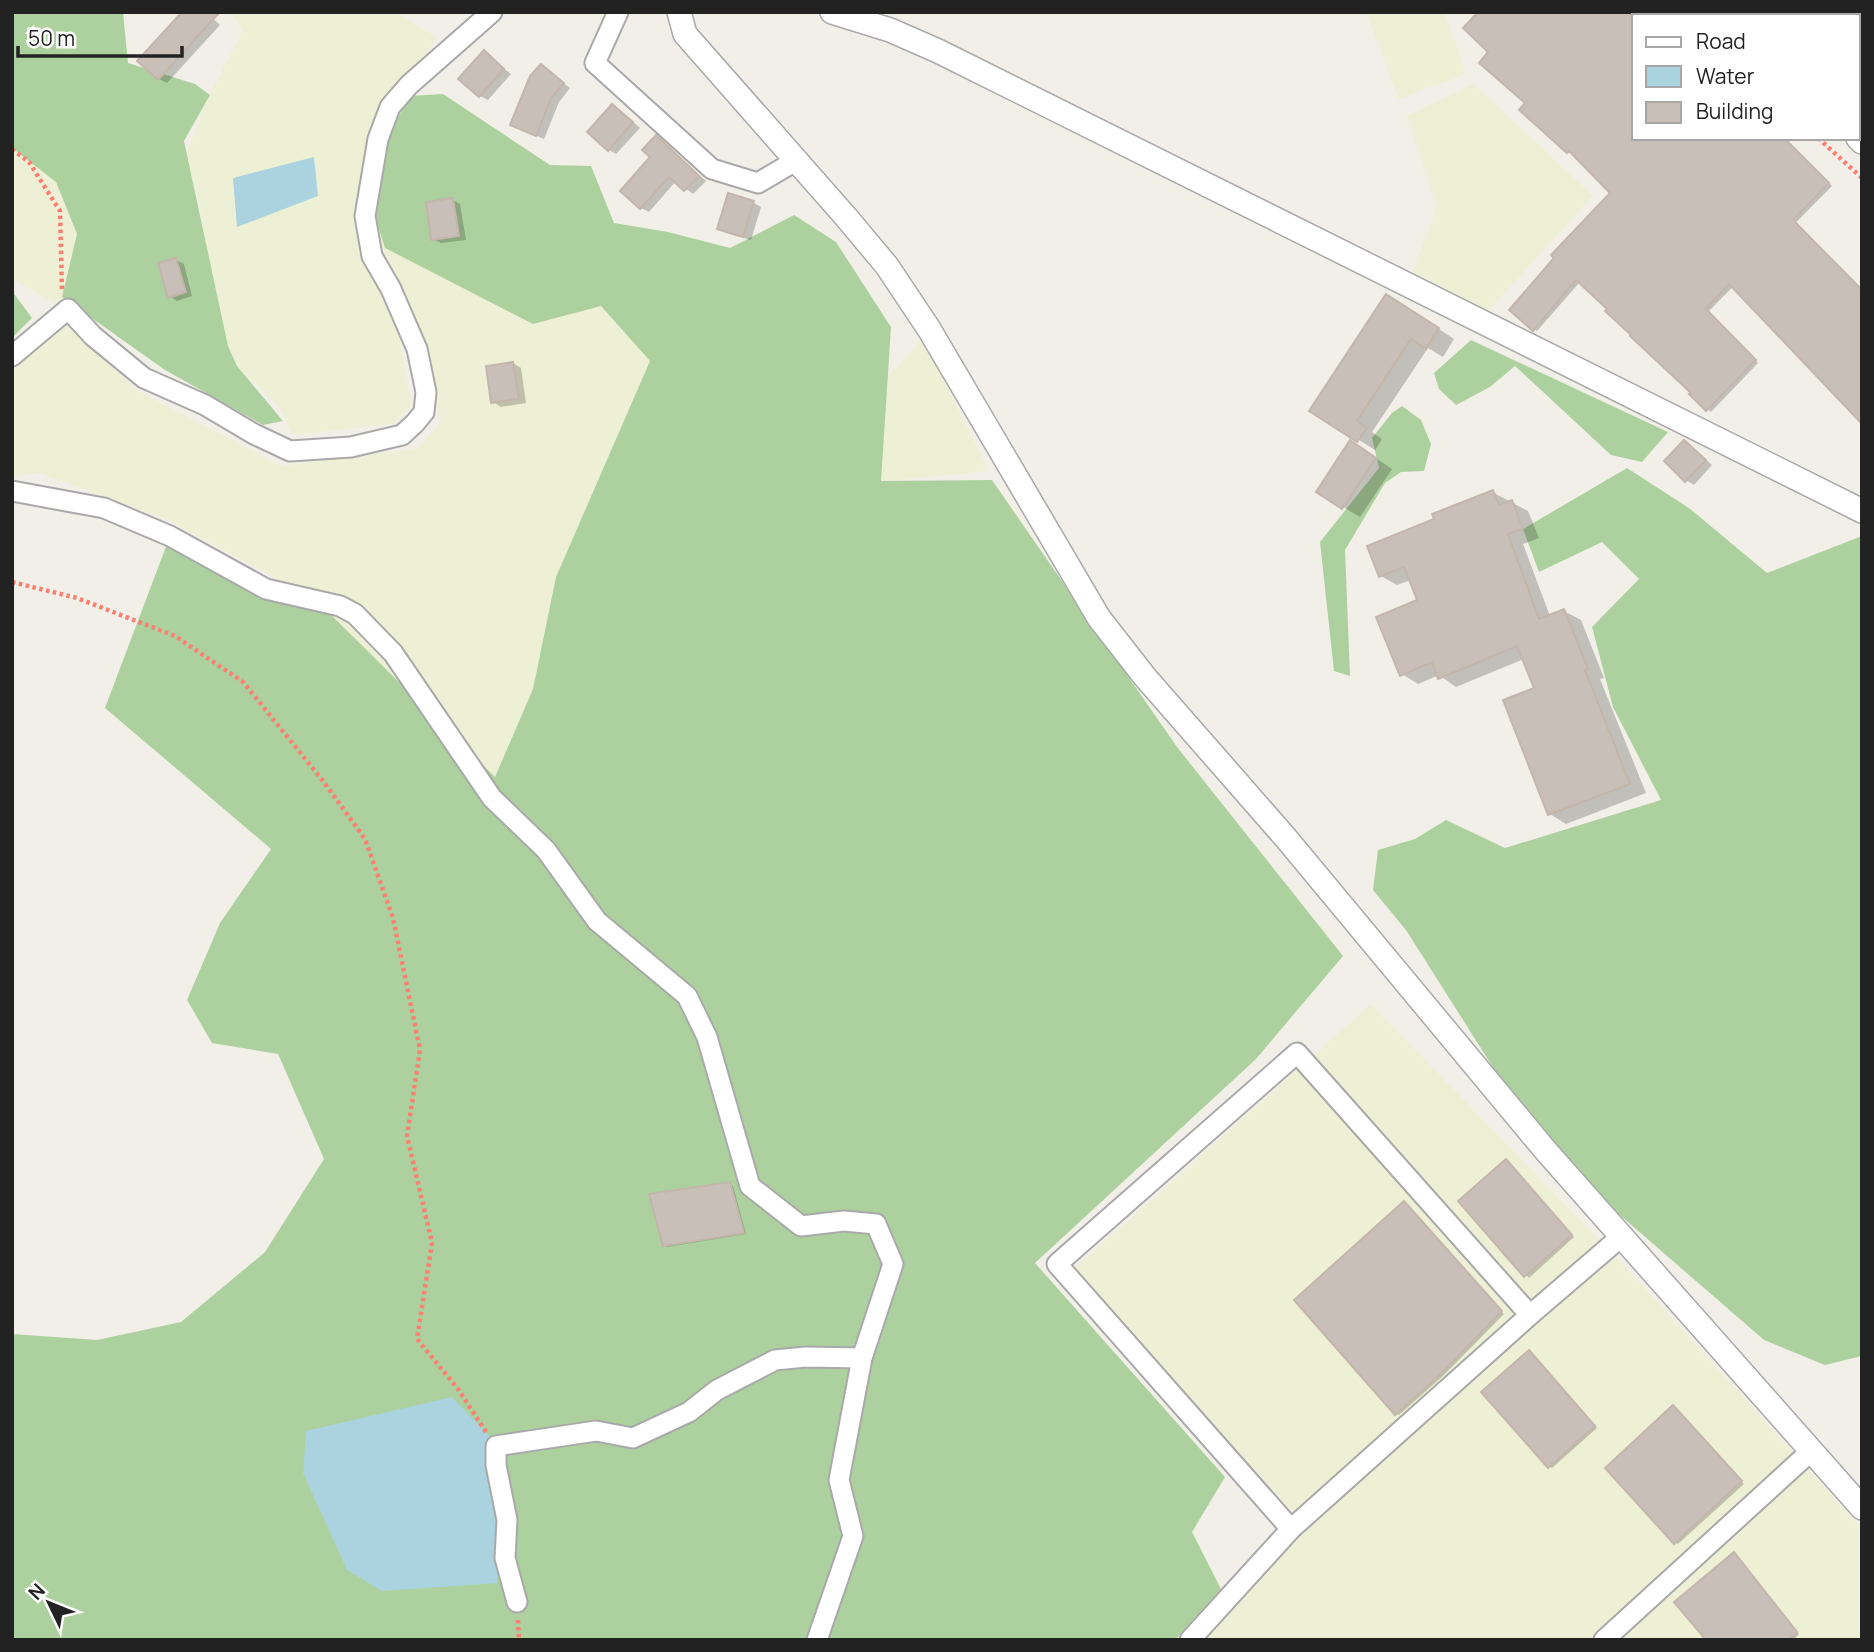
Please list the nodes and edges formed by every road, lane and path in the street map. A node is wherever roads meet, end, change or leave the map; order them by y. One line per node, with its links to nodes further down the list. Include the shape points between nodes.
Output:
1 (492, 12): 9 (street, via 409,85 390,107 378,139 365,216 372,256 417,349 426,392 424,412 402,435 351,447 290,451 144,378)
2 (618, 12): 7 (street, via 596,63 712,169 758,183)
3 (679, 12): 7 (street, via 685,34)
4 (832, 12): 12 (street, via 938,51)
5 (1820, 140): 8 (path)
6 (12, 149): 9 (path, via 29,162 60,211 62,298)
7 (797, 160): 14 (street, via 887,266 929,329 1099,618)
8 (1862, 178)
9 (68, 309): 10 (street)
10 (12, 356)
11 (12, 491): 16 (street, via 104,508 170,536 266,589 340,606 365,624 393,653 492,798 546,850 597,921 687,996 707,1037 750,1186 801,1226 844,1221 876,1224 892,1264)
12 (1862, 511)
13 (12, 582): 17 (path, via 76,598 175,636 243,682 365,839 393,918 420,1050 407,1136 432,1243 417,1339)
14 (1622, 1236): 15 (street); 18 (street)
15 (1530, 1315): 20 (street); 20 (street, via 1297,1053 1057,1264)
16 (862, 1358): 17 (street, via 775,1360 717,1390 689,1412 633,1438 596,1431); 22 (street, via 839,1480 853,1536)
17 (496, 1446): 21 (street, via 507,1520 505,1558)
18 (1811, 1451): 19 (street); 24 (street)
19 (1862, 1508)
20 (1291, 1529): 23 (street)
21 (517, 1602)
22 (817, 1640)
23 (1190, 1640)
24 (1604, 1640)

